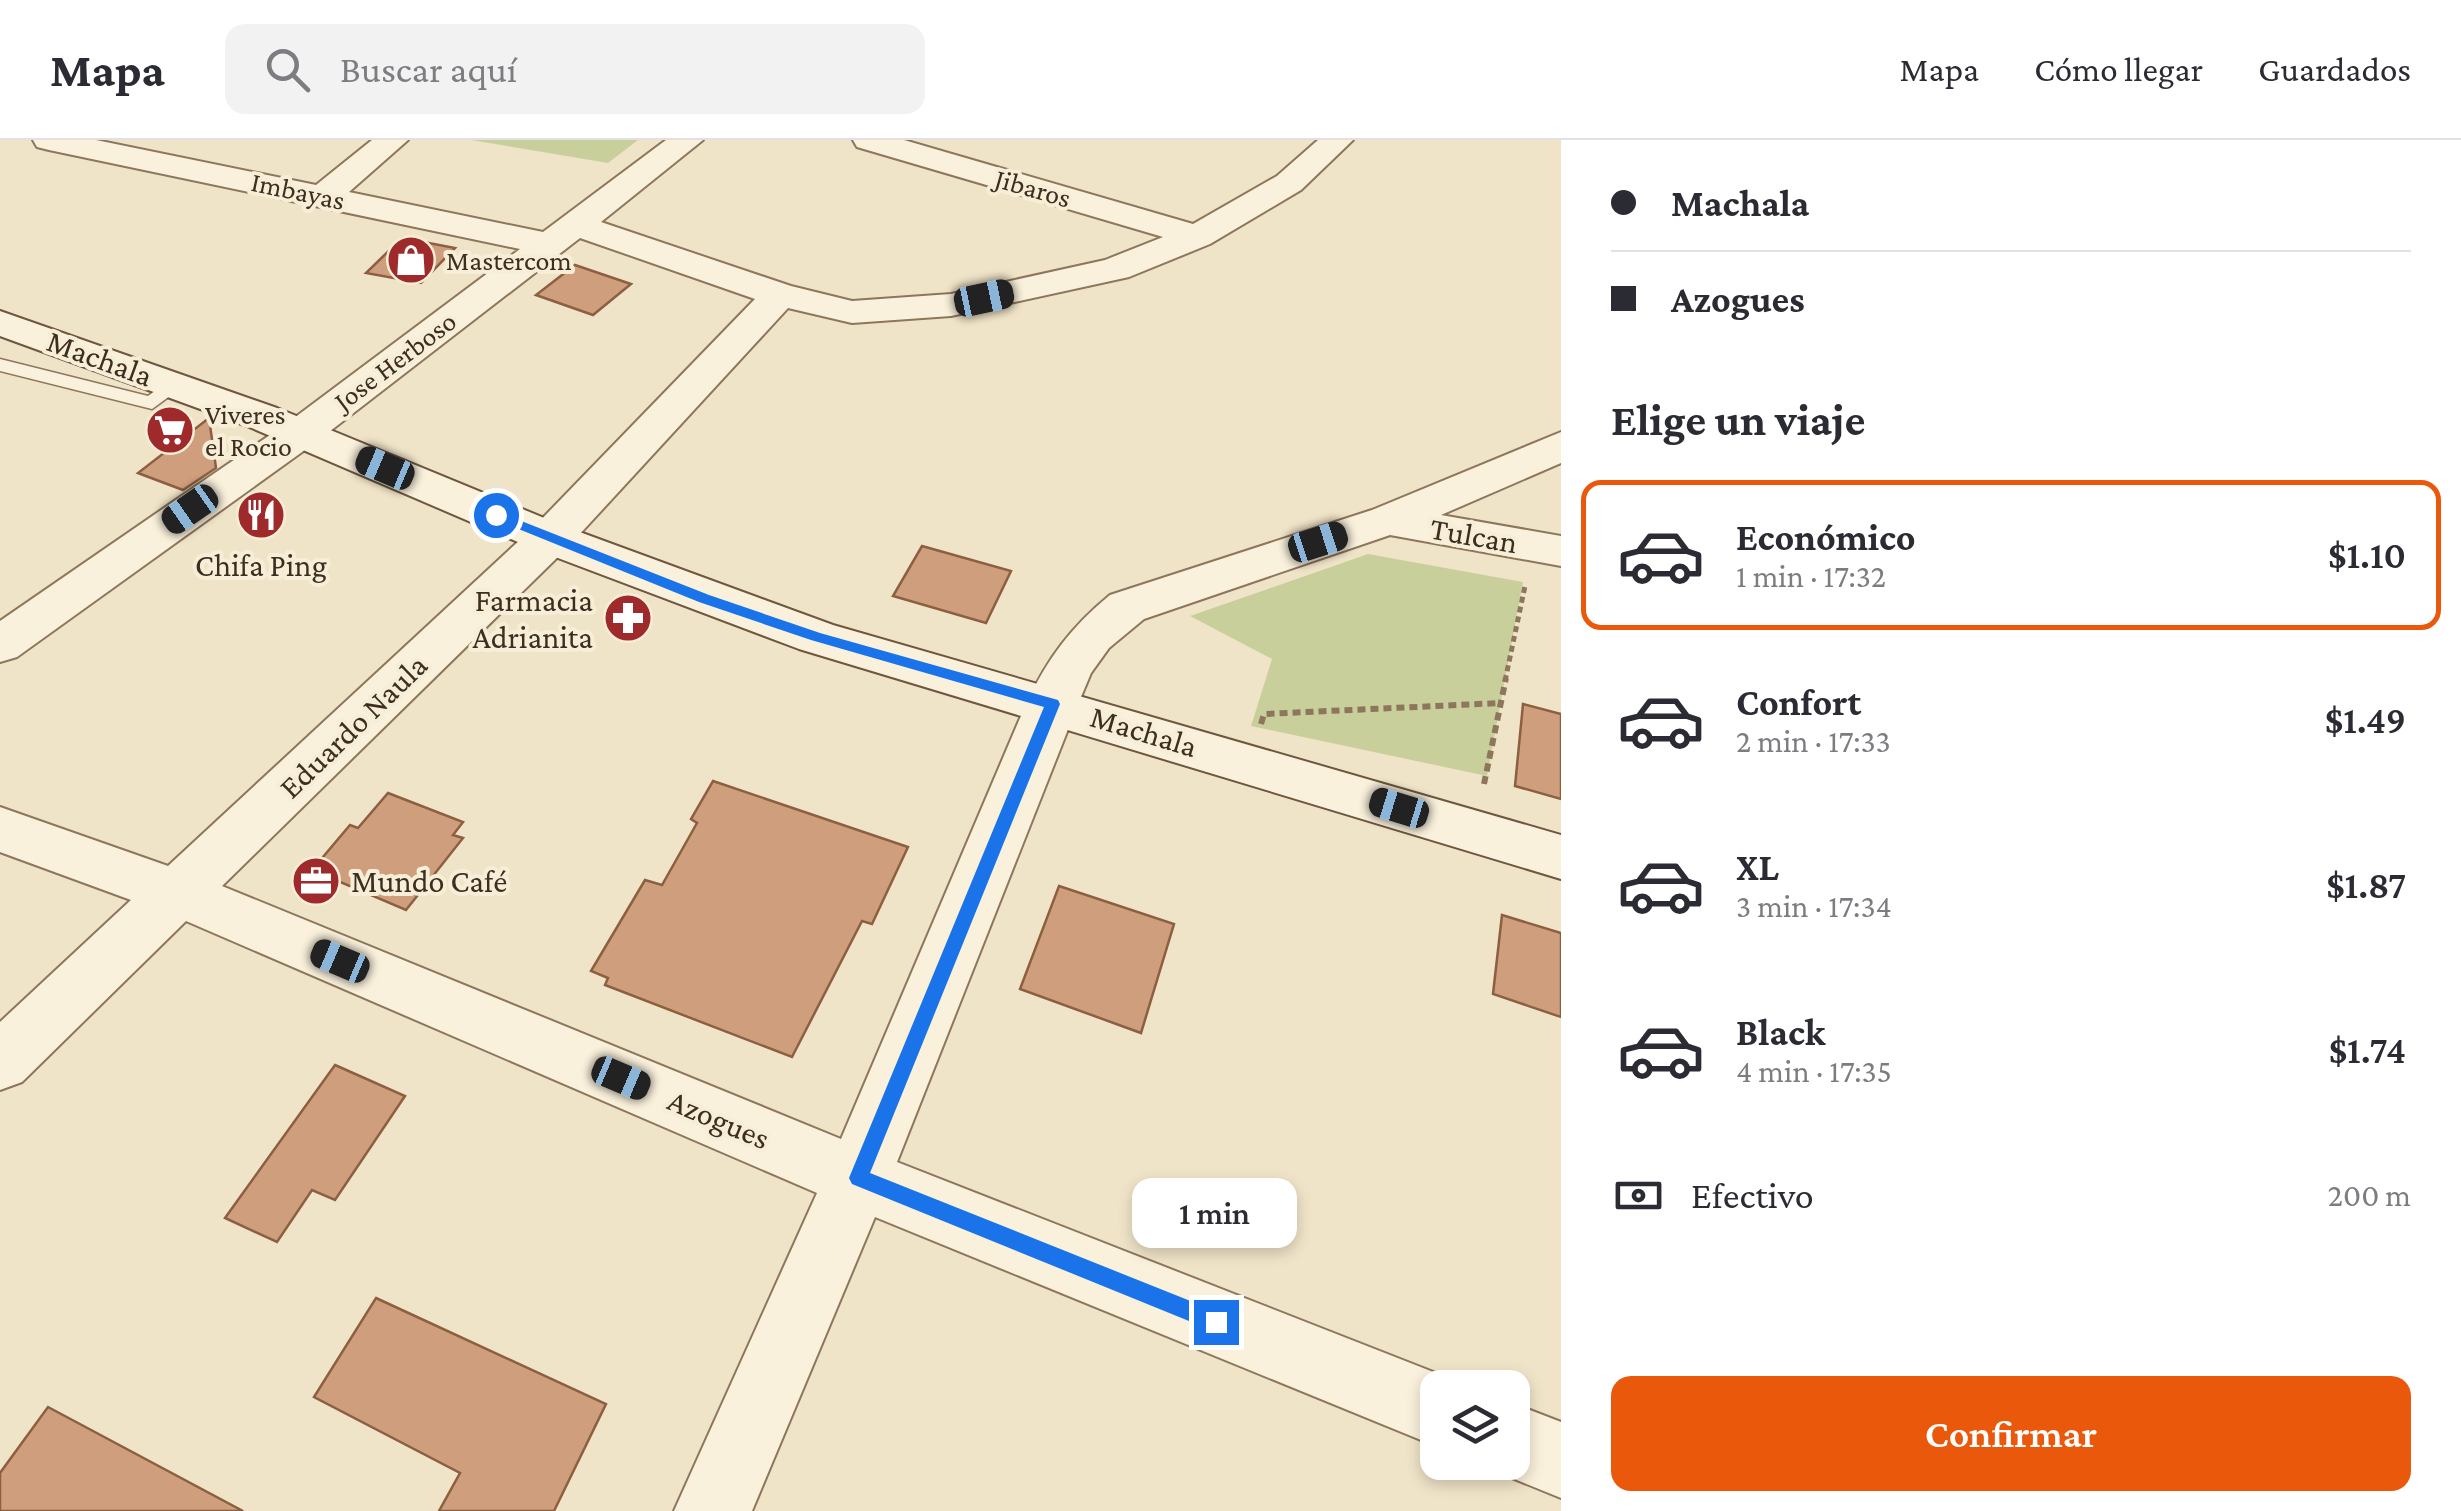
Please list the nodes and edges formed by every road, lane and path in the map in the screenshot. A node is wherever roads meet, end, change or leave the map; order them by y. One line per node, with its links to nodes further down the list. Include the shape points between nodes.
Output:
1 (48, 140): 6 (street, Imbayas)
2 (392, 140): 6 (street)
3 (687, 140): 7 (street, Jose Herboso)
4 (869, 140): 8 (street, Jibaros)
5 (1336, 140): 8 (street, via 1288,183)
6 (324, 196): 7 (street, Imbayas)
7 (561, 235): 9 (street); 13 (street, Jose Herboso)
8 (1197, 236): 9 (street, via 1116,269 951,305 852,312)
9 (780, 294): 16 (street, Eduardo Naula)
10 (0, 322): 12 (street, Machala)
11 (0, 364): 12 (lane, via 152,403)
12 (174, 385): 13 (street, Machala)
13 (300, 432): 16 (street, Machala); 18 (street, Jose Herboso)
14 (1561, 445): 15 (street)
15 (1388, 520): 17 (street, Tulcan); 20 (street, via 1127,607 1092,636)
16 (550, 538): 20 (street, Machala, via 816,637); 25 (street, Eduardo Naula)
17 (1547, 548): 19 (path)
18 (11, 625)
19 (1502, 703): 21 (path, via 1264,714); 23 (path)
20 (1052, 704): 21 (street, Machala); 27 (street)
21 (1248, 763): 23 (street, Machala)
22 (0, 829): 25 (street, Azogues)
23 (1475, 831): 24 (street, Machala)
24 (1561, 857)
25 (176, 893): 26 (street, Eduardo Naula); 27 (street, Azogues)
26 (0, 1062)
27 (858, 1178): 28 (street, Azogues); 31 (street)
28 (1420, 1403)
29 (1530, 1447): 30 (street)
30 (1561, 1460)
31 (713, 1511)

